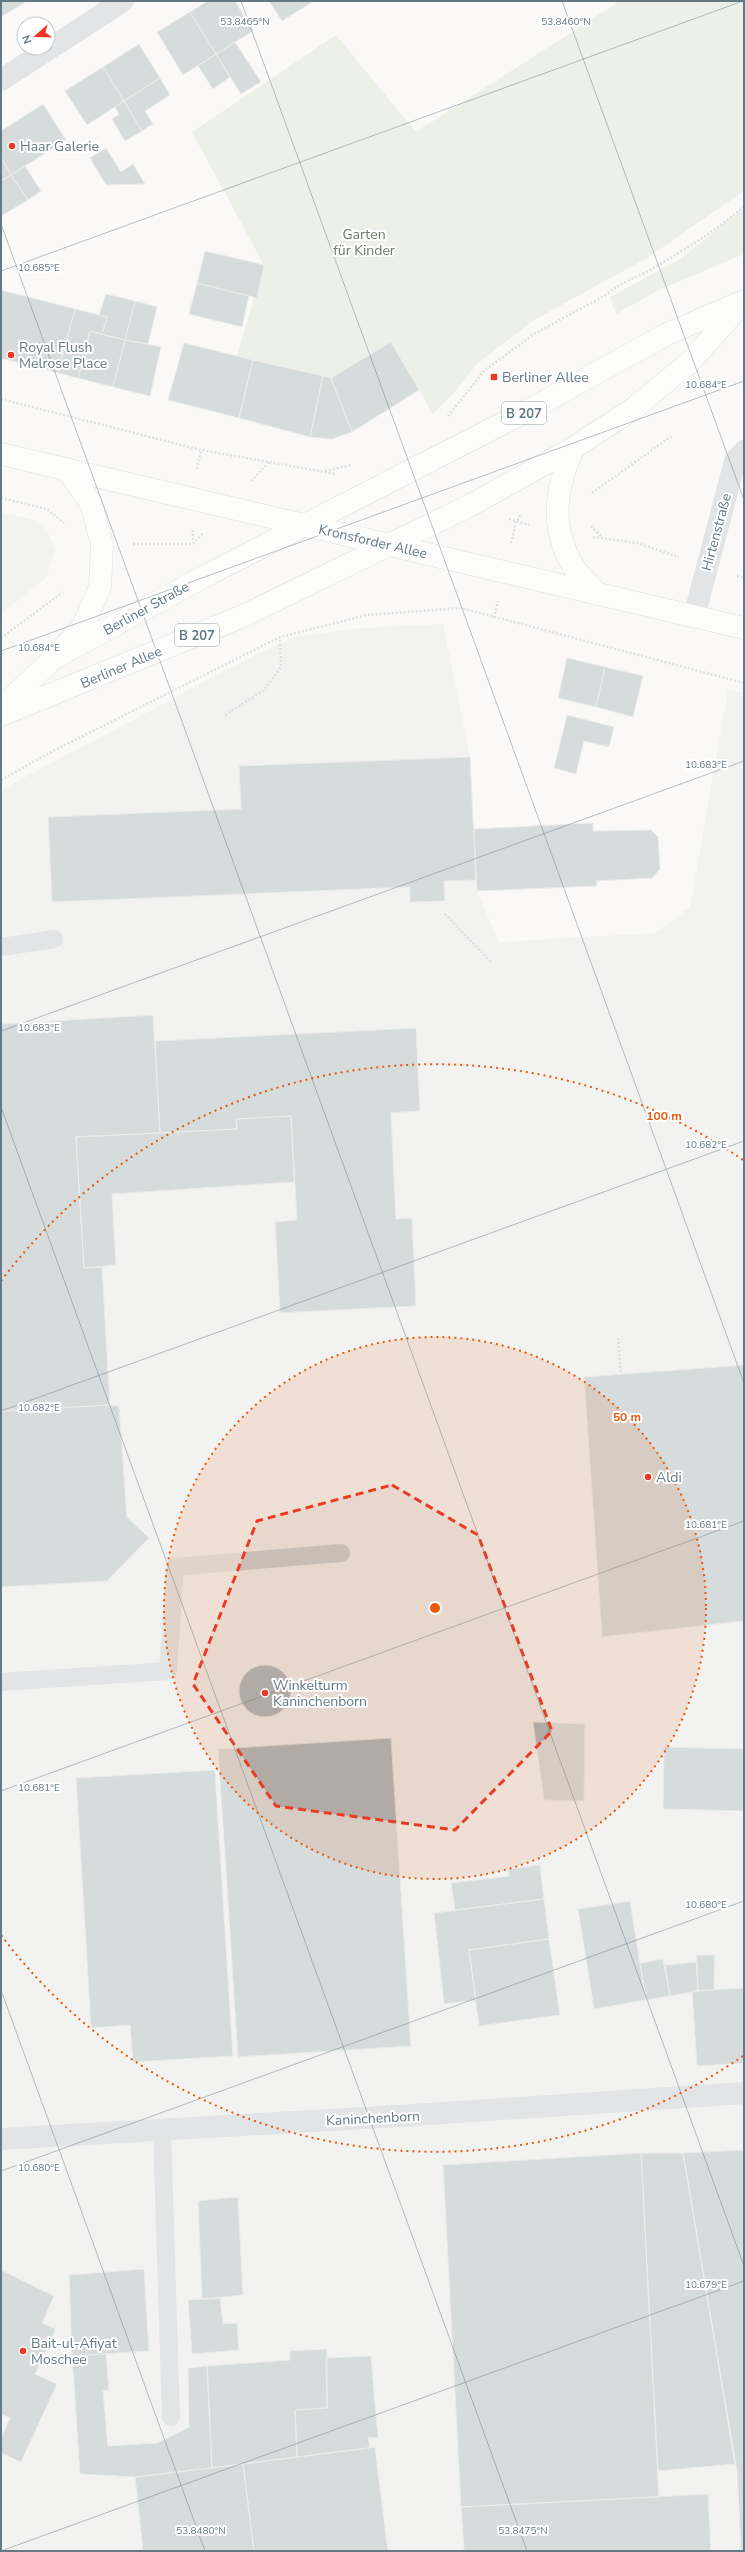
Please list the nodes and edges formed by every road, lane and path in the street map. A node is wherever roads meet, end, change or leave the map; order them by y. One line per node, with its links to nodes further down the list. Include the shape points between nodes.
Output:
1 (123, 1): 2 (street)
2 (1, 80)
3 (744, 206): 6 (path, via 720,227 650,270 613,288 606,295 534,334 484,371)
4 (744, 301): 8 (main road, Berliner Allee / B 207, via 690,362 633,409); 17 (main road, Berliner Allee / B 207, via 667,334 529,410)
5 (1, 399): 12 (path, via 201,450)
6 (459, 403)
7 (673, 435): 14 (path, via 592,493)
8 (573, 448): 18 (main road, via 561,478 557,511); 22 (main road, Berliner Allee / B 207, via 471,505)
9 (744, 451): 23 (street, Hirtenstraße, via 735,461)
10 (1, 454): 11 (main road, Kronsforder Allee)
11 (67, 469): 17 (main road, Kronsforder Allee); 20 (main road, via 91,504)
12 (322, 472)
13 (1, 498): 20 (path, via 47,508 68,527 76,542)
14 (588, 499)
15 (516, 522): 18 (path)
16 (586, 522): 19 (path)
17 (304, 525): 22 (main road, Kronsforder Allee); 30 (main road, Berliner Straße / B 207)
18 (560, 533): 19 (path); 25 (main road, via 573,566)
19 (603, 538): 23 (path, via 637,544)
20 (102, 544): 21 (path); 30 (main road, via 100,587 83,626)
21 (193, 544)
22 (388, 545): 25 (main road, Kronsforder Allee); 33 (main road, Berliner Allee / B 207, via 243,616)
23 (706, 566): 26 (street, Hirtenstraße)
24 (66, 590): 29 (path)
25 (598, 594): 26 (main road, Kronsforder Allee)
26 (694, 617): 27 (main road, Kronsforder Allee)
27 (744, 628)
28 (280, 637): 31 (path, via 367,615 461,608); 34 (path, via 281,667 263,691); 35 (path, via 51,752)
29 (1, 638)
30 (54, 658): 32 (main road, Berliner Straße / B 207)
31 (744, 683)
32 (1, 708)
33 (1, 715)
34 (225, 715)
35 (1, 780)
36 (445, 914): 39 (path)
37 (54, 940): 38 (lane)
38 (1, 947)
39 (491, 962)
40 (618, 1338): 41 (path)
41 (621, 1374)
42 (341, 1553): 43 (lane, via 175,1567 168,1671)
43 (1, 1682)
44 (744, 2093): 45 (street, Kaninchenborn)
45 (162, 2130): 46 (street, Kaninchenborn); 47 (lane)
46 (1, 2139)
47 (171, 2417)

